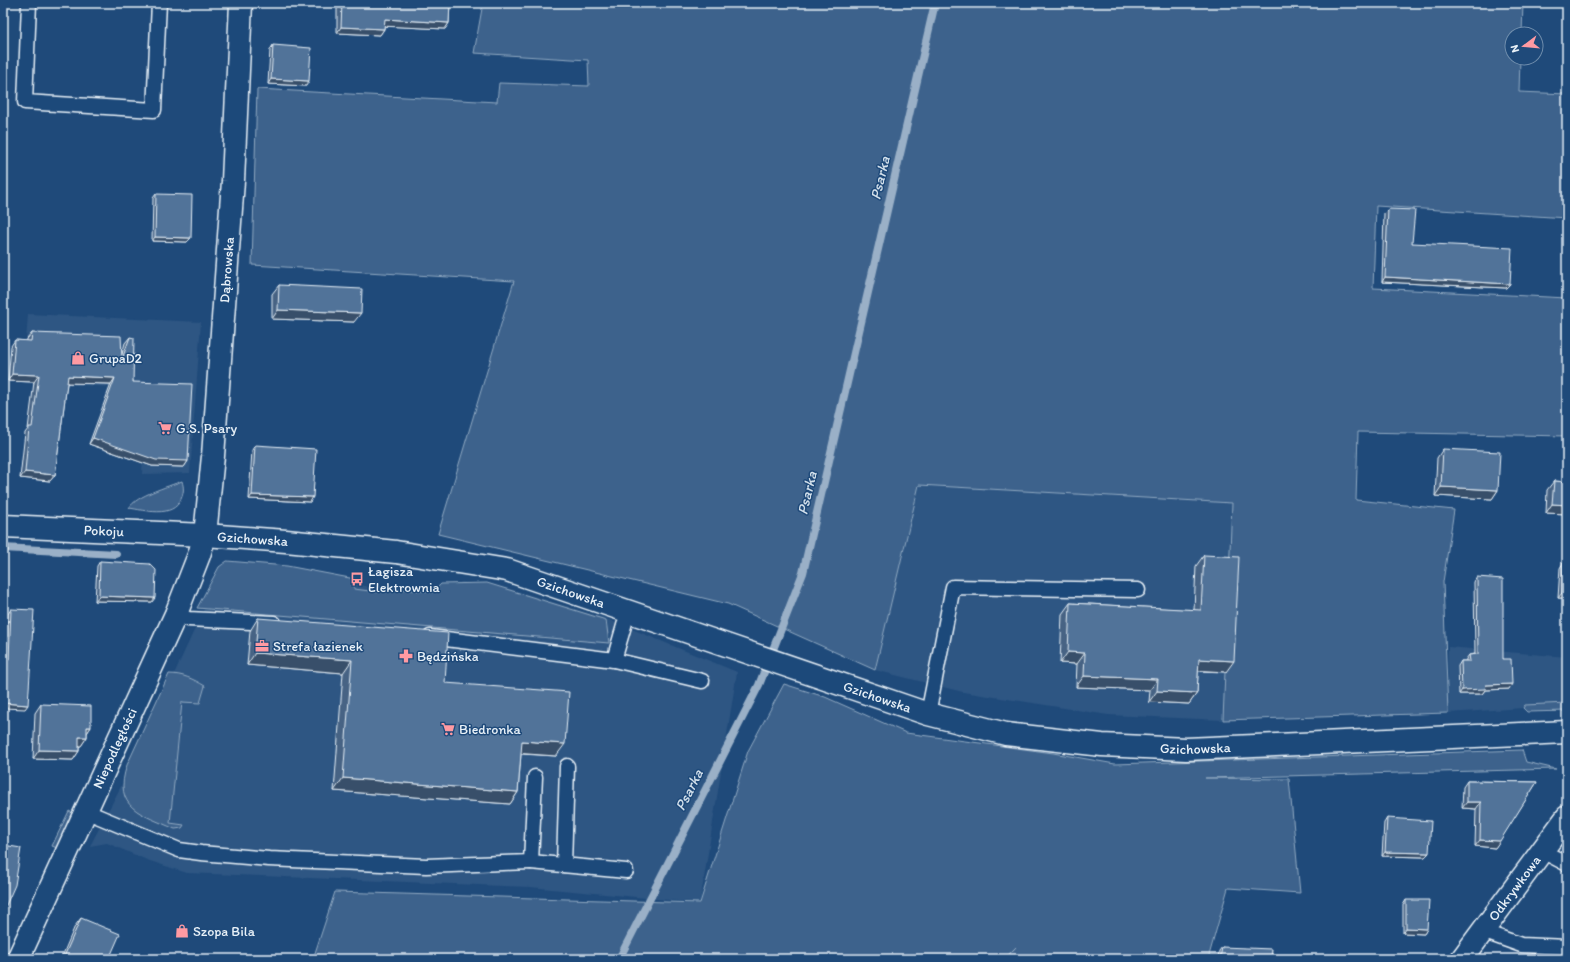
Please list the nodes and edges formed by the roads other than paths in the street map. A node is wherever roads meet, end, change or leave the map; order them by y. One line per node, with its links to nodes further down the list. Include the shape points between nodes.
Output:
1 (29, 3): 2 (lane, via 25,102 154,110)
2 (159, 3)
3 (241, 3): 5 (street, Dąbrowska, via 233,181)
4 (3, 526): 5 (street, Pokoju)
5 (205, 535): 7 (street, Gzichowska, via 396,552 507,570); 8 (street, Niepodległości)
6 (1138, 590): 13 (lane, via 954,587)
7 (628, 612): 11 (lane); 13 (street, Gzichowska)
8 (176, 614): 9 (lane, via 188,619 247,620); 17 (street, Niepodległości)
9 (286, 624)
10 (416, 635): 11 (lane)
11 (614, 660): 12 (lane)
12 (702, 681)
13 (928, 714): 14 (street, Gzichowska, via 1006,734 1102,745 1186,749)
14 (1567, 732)
15 (567, 766): 22 (lane)
16 (535, 777): 20 (lane)
17 (85, 810): 20 (lane, via 179,850 201,853 269,859 426,866); 26 (street, Niepodległości)
18 (1567, 817): 19 (street, Odkrywkowa)
19 (1542, 850): 21 (lane); 24 (street, Odkrywkowa)
20 (531, 862): 22 (lane)
21 (1567, 864)
22 (564, 865): 23 (lane)
23 (626, 871)
24 (1482, 931): 25 (lane, via 1521,945); 27 (street, Odkrywkowa)
25 (1567, 947)
26 (18, 959)
27 (1462, 959)

